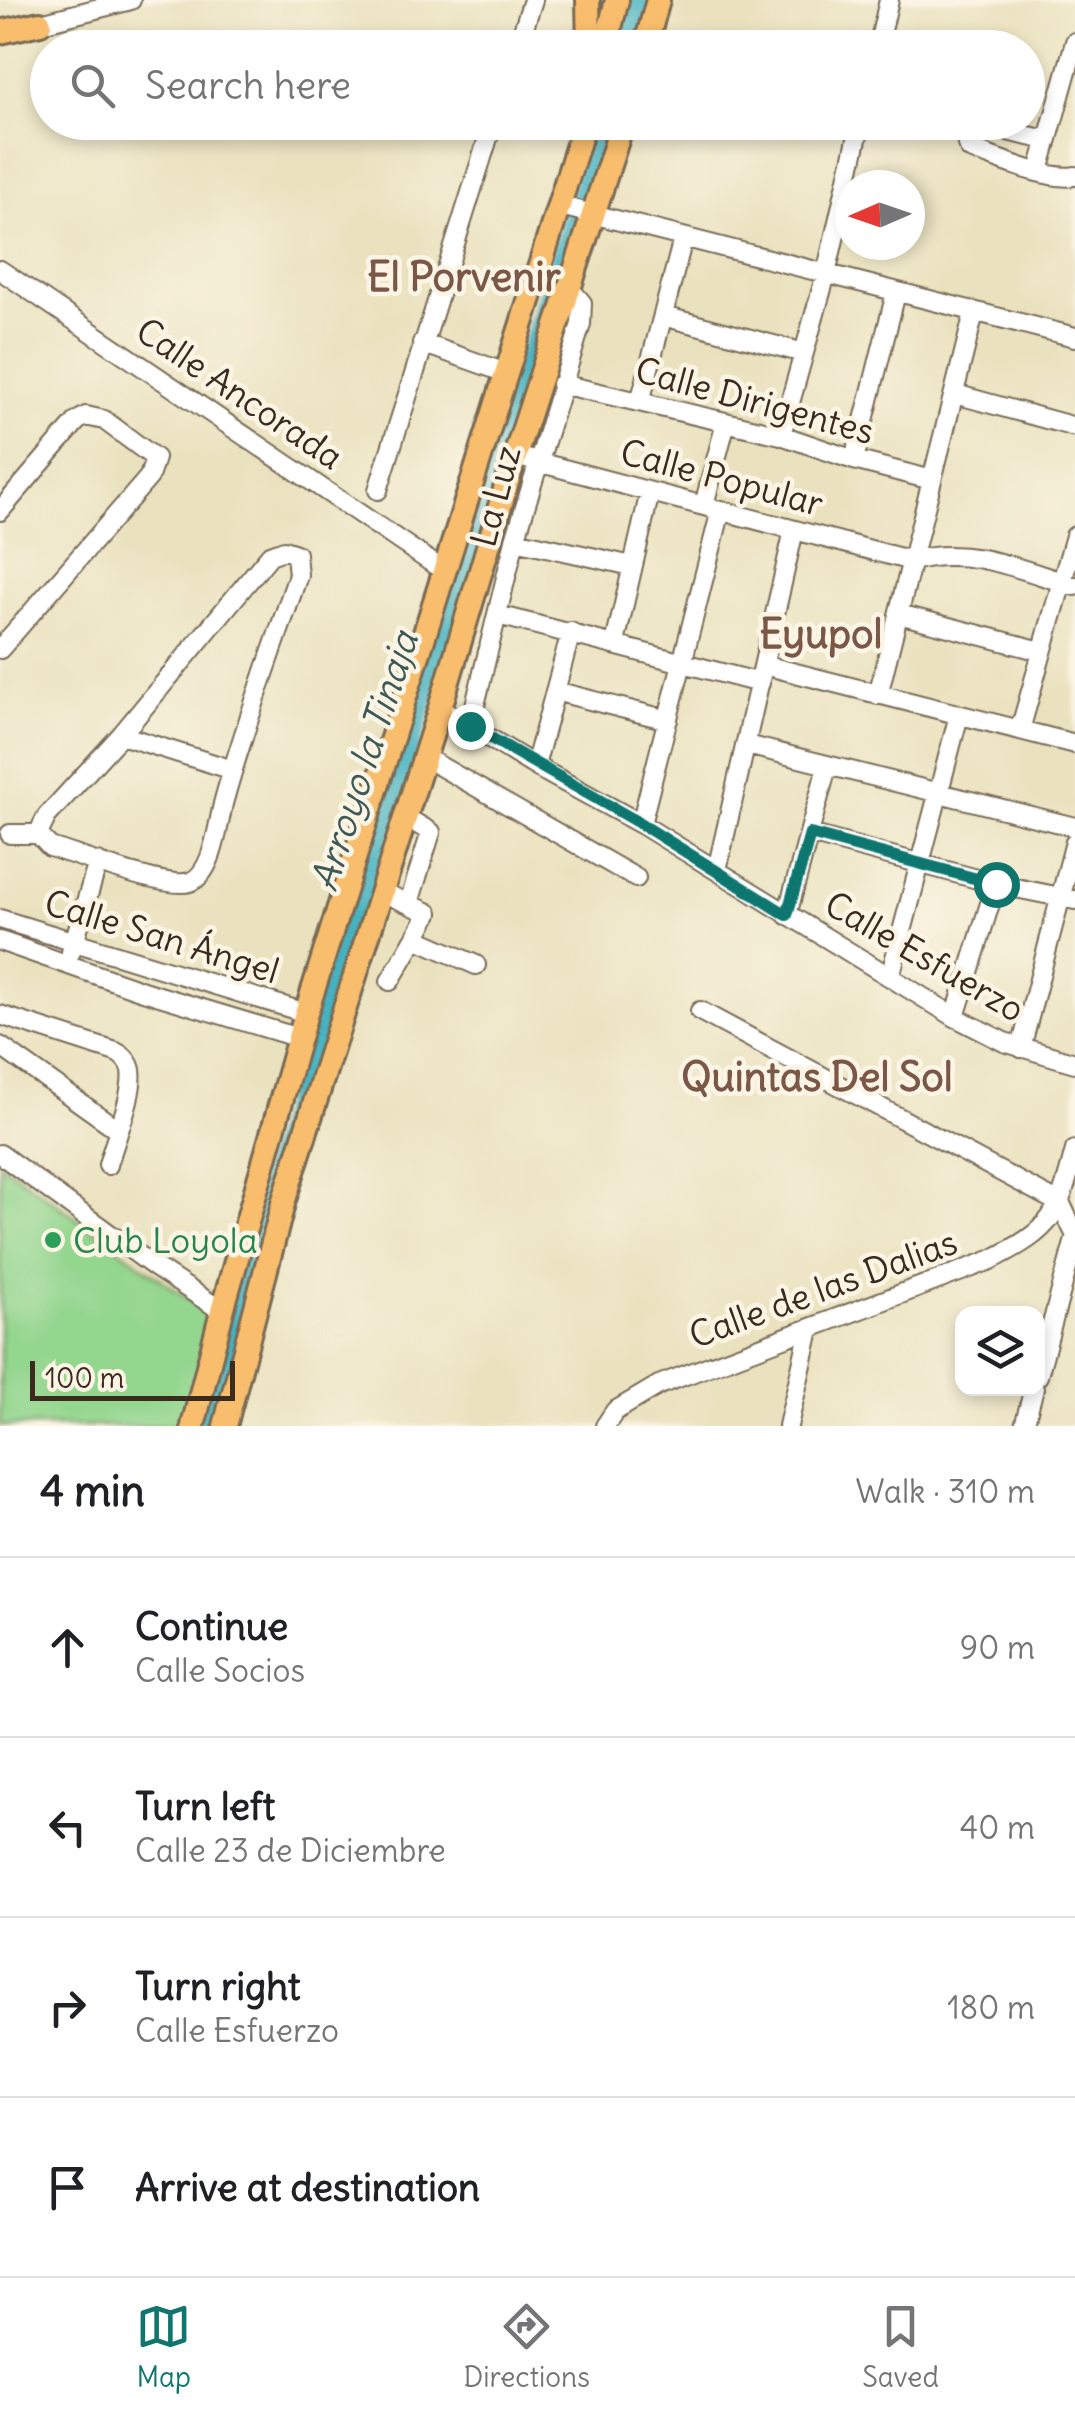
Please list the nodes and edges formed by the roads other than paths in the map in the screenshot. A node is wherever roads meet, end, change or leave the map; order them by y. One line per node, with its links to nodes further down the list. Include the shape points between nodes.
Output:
1 (131, 0): 7 (street)
2 (533, 0): 8 (street)
3 (588, 0): 9 (main road)
4 (617, 0): 10 (main road)
5 (889, 0): 12 (street)
6 (659, 6): 11 (main road)
7 (40, 23): 13 (main road)
8 (524, 30)
9 (589, 30)
10 (610, 30)
11 (651, 30)
12 (882, 30)
13 (0, 34)
14 (1075, 42): 21 (street)
15 (1045, 139): 21 (street)
16 (487, 140): 33 (street)
17 (583, 140): 24 (main road)
18 (614, 140): 24 (main road)
19 (857, 140): 27 (street)
20 (968, 140): 22 (street, via 970,150)
21 (1048, 140): 22 (street)
22 (1038, 171): 23 (street)
23 (1075, 176)
24 (577, 211): 25 (street); 28 (main road); 35 (main road)
25 (683, 239): 27 (street); 31 (street)
26 (0, 270): 54 (street, Calle Ancorada)
27 (826, 274): 29 (street); 34 (street)
28 (569, 288): 36 (street, La Luz, via 583,315); 42 (main road)
29 (896, 293): 30 (street); 43 (street)
30 (974, 313): 32 (street); 37 (street)
31 (664, 316): 34 (street); 38 (street)
32 (1075, 337)
33 (422, 343): 35 (street); 45 (street)
34 (804, 353): 41 (street)
35 (506, 373): 54 (main road)
36 (561, 384): 38 (street, Calle Dirigentes); 42 (street, La Luz)
37 (954, 394): 40 (street); 44 (street)
38 (640, 402): 39 (street, Calle Dirigentes)
39 (726, 422): 41 (street, Calle Dirigentes); 47 (street)
40 (1075, 427)
41 (781, 435): 43 (street, Calle Dirigentes)
42 (526, 459): 46 (street, Calle Popular); 51 (street, La Luz); 66 (main road)
43 (854, 460): 44 (street, Calle Dirigentes)
44 (932, 480): 52 (street)
45 (378, 490)
46 (650, 492): 47 (street, Calle Popular); 53 (street)
47 (713, 508): 49 (street, Calle Popular); 62 (street)
48 (0, 511): 60 (street, via 86,416 104,420 155,458 149,477)
49 (794, 530): 52 (street, Calle Popular); 63 (street)
50 (1075, 536): 55 (street)
51 (515, 540): 53 (street); 56 (street, La Luz)
52 (912, 561): 55 (street, via 945,554 986,558); 57 (street)
53 (632, 566): 59 (street)
54 (444, 571): 104 (main road)
55 (1068, 584): 61 (street)
56 (498, 614): 58 (street); 69 (street, La Luz)
57 (898, 614): 61 (street); 65 (street)
58 (571, 632): 59 (street); 64 (street)
59 (615, 643): 62 (street)
60 (1, 645)
61 (1041, 651): 70 (street)
62 (682, 662): 63 (street); 68 (street)
63 (762, 674): 65 (street); 73 (street)
64 (556, 690): 68 (street); 75 (street)
65 (878, 694): 67 (street)
66 (440, 708): 69 (street, Calle Esfuerzo); 74 (main road)
67 (960, 715): 70 (street); 78 (street)
68 (668, 720): 80 (street)
69 (470, 726): 75 (street, Calle Esfuerzo)
70 (1020, 730): 72 (street)
71 (121, 734): 77 (street); 77 (street, via 270,555 290,551 299,559 298,575); 83 (street)
72 (1075, 744)
73 (747, 745): 76 (street); 88 (street)
74 (424, 757): 79 (main road); 89 (street)
75 (535, 766): 80 (street, Calle Esfuerzo)
76 (828, 766): 78 (street); 84 (street)
77 (233, 770): 86 (street, via 208,859 196,878 162,882)
78 (939, 794): 81 (street); 87 (street)
79 (405, 817): 91 (main road); 93 (street, via 431,832)
80 (641, 824): 88 (street, Calle Esfuerzo)
81 (1075, 827)
82 (10, 834): 83 (street)
83 (38, 834): 86 (street, via 50,847)
84 (810, 834): 87 (street); 94 (street)
85 (1075, 842): 92 (street)
86 (98, 862): 98 (street)
87 (922, 862): 90 (street); 101 (street)
88 (717, 870): 94 (street, Calle Esfuerzo)
89 (636, 878)
90 (996, 884): 92 (street); 106 (street)
91 (382, 892): 93 (street); 123 (main road, via 284,1200)
92 (1068, 898): 109 (street)
93 (409, 903): 96 (street, via 429,912)
94 (787, 915): 101 (street, Calle Esfuerzo)
95 (1, 922): 98 (street, Calle San Ángel)
96 (415, 938): 100 (street); 102 (street)
97 (0, 941): 99 (street, Calle San Ángel)
98 (74, 942): 99 (street); 104 (street, Calle San Ángel)
99 (67, 964): 107 (street, Calle San Ángel)
100 (476, 965)
101 (890, 977): 106 (street, Calle Esfuerzo)
102 (390, 981)
103 (700, 1012): 115 (street)
104 (306, 1014): 107 (main road)
105 (0, 1015): 111 (street, via 126,1058 131,1084)
106 (955, 1016): 109 (street, Calle Esfuerzo)
107 (299, 1038): 118 (main road)
108 (0, 1046): 111 (street)
109 (1021, 1048): 110 (street, Calle Esfuerzo)
110 (1075, 1063)
111 (117, 1129): 114 (street)
112 (1075, 1150): 115 (street)
113 (0, 1154): 118 (street)
114 (108, 1164)
115 (1061, 1204): 116 (street); 119 (street, Calle de las Dalias, via 1031,1238 991,1260)
116 (1075, 1236): 117 (street)
117 (1072, 1263): 120 (street)
118 (222, 1311): 122 (main road)
119 (810, 1328): 124 (street, Calle de las Dalias, via 658,1384 615,1411); 125 (street)
120 (1045, 1353)
121 (1032, 1396): 126 (street)
122 (193, 1426)
123 (225, 1426)
124 (604, 1426)
125 (788, 1426)
126 (1024, 1426)

